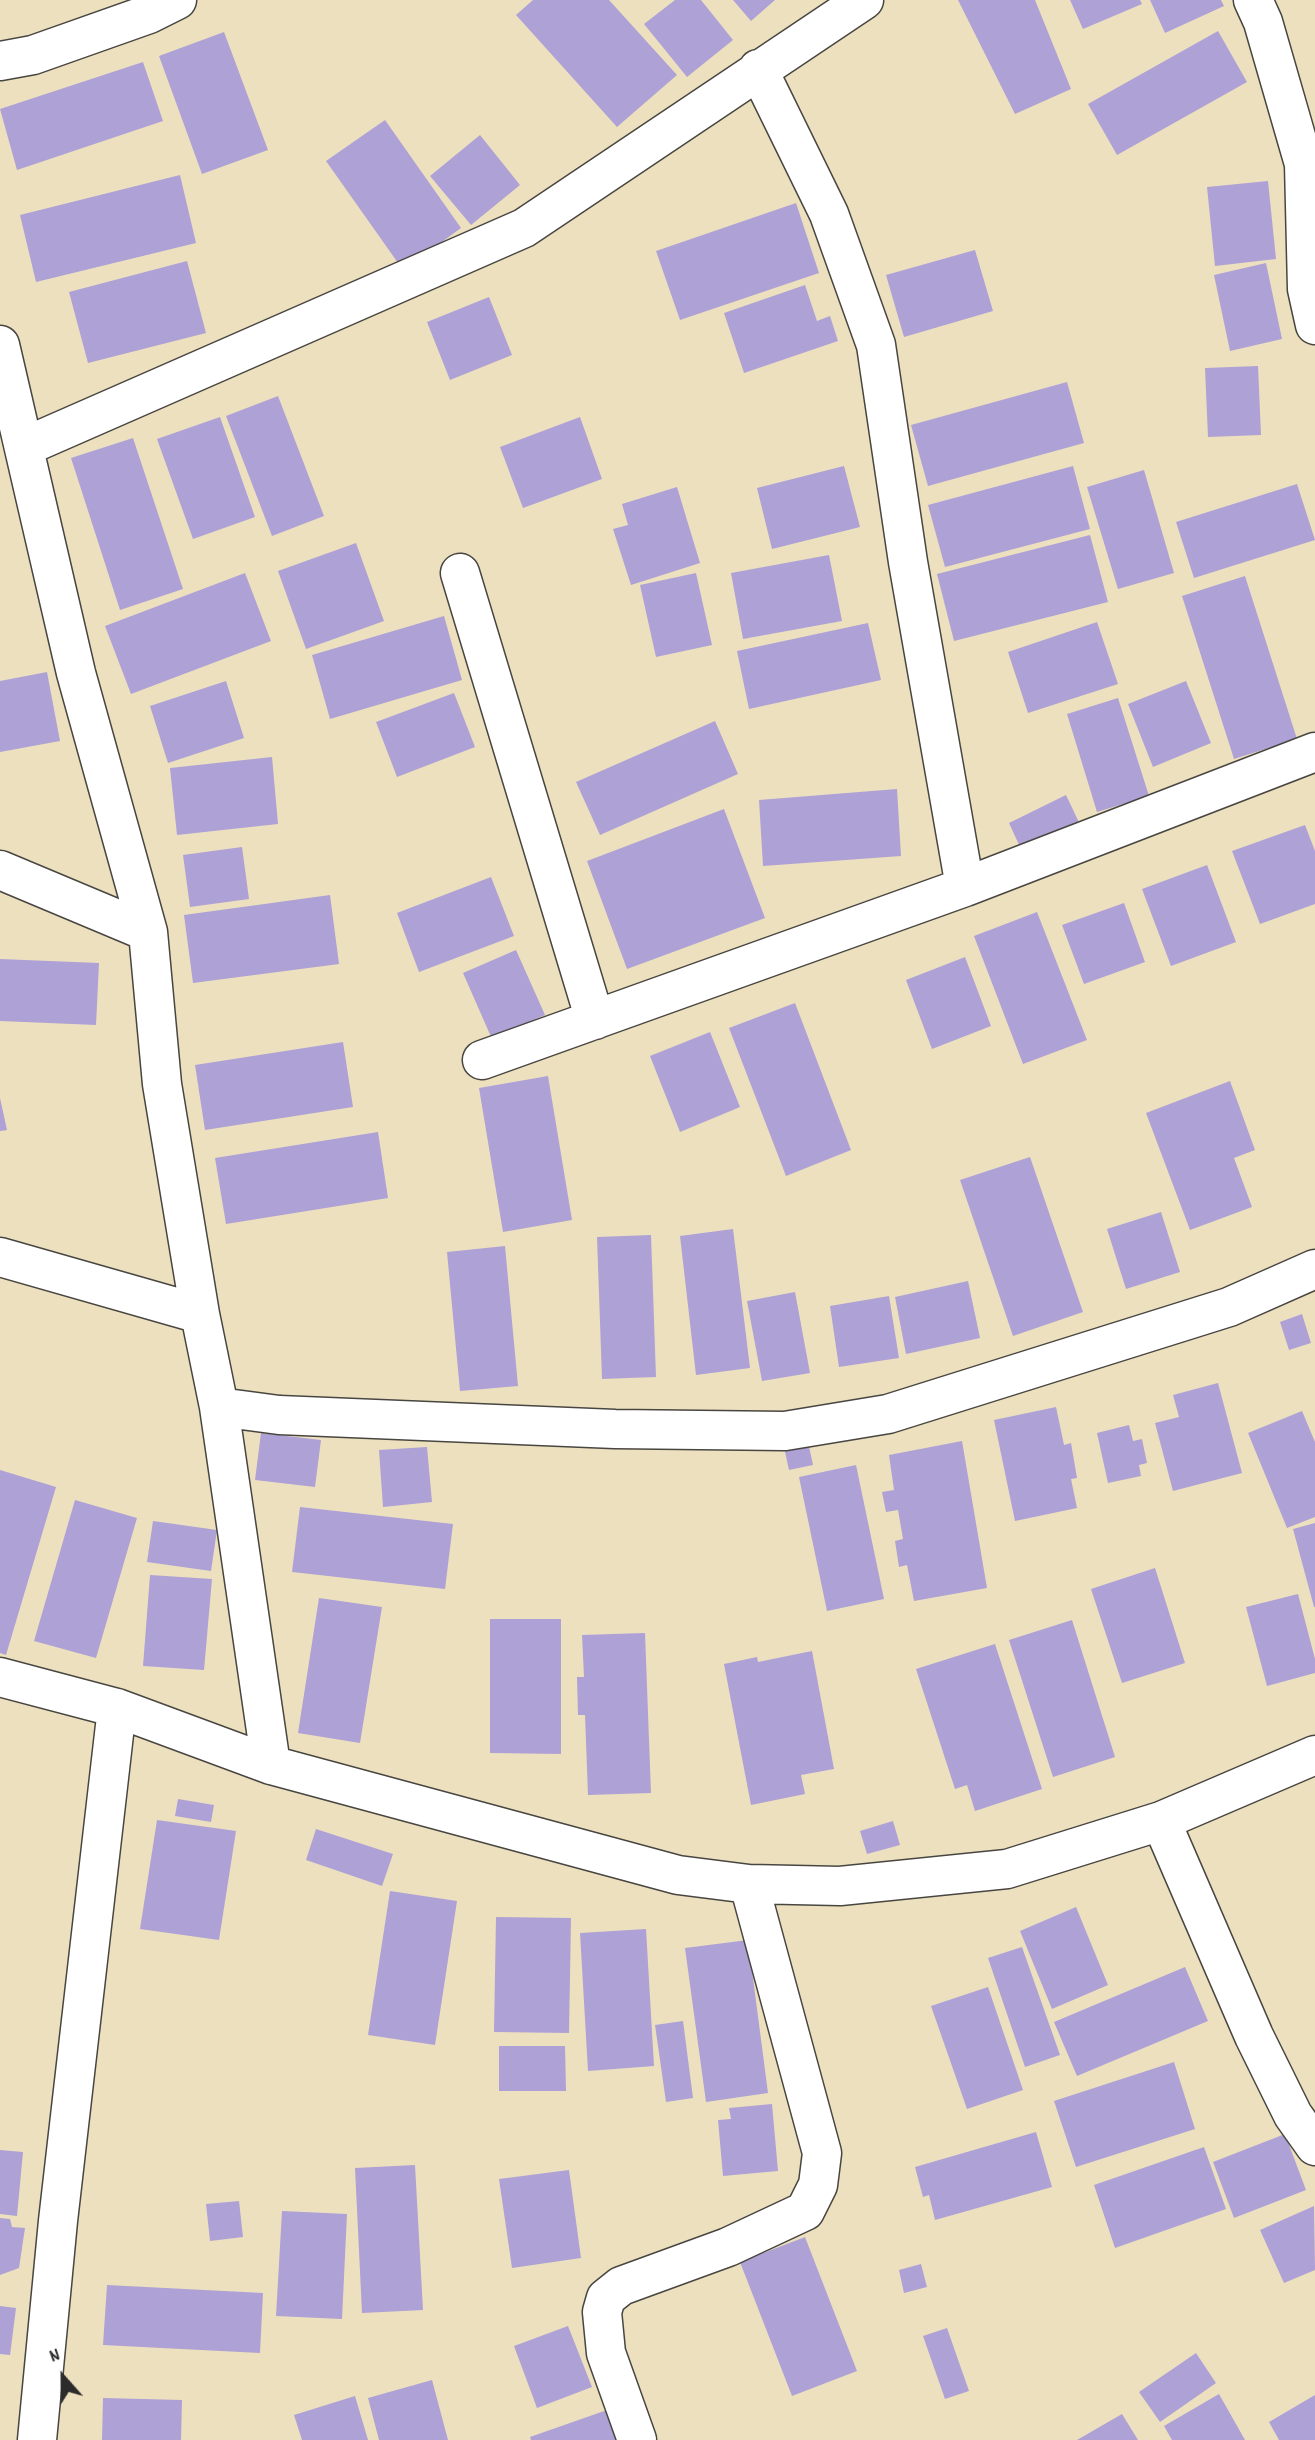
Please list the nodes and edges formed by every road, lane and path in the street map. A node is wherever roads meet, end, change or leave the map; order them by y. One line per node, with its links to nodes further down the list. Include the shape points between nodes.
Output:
1 (177, 0): 4 (street, via 33,55)
2 (864, 0): 5 (street)
3 (1253, 0): 6 (street, via 1304,164 1307,289)
4 (0, 61)
5 (758, 69): 8 (street, via 524,228); 12 (street, via 829,214 876,345 908,562)
6 (1315, 325)
7 (1, 353): 8 (street)
8 (24, 447): 13 (street, via 76,673)
9 (460, 573): 14 (street)
10 (1315, 752): 12 (street)
11 (0, 870): 13 (street)
12 (965, 887): 14 (street)
13 (148, 932): 18 (street, via 162,1084)
14 (596, 1020): 15 (street)
15 (482, 1060)
16 (0, 1257): 18 (street)
17 (1315, 1269): 19 (street, via 1229,1307 888,1414 785,1431 601,1429 279,1415)
18 (200, 1314): 19 (street)
19 (219, 1407): 23 (street)
20 (0, 1677): 21 (street)
21 (117, 1708): 23 (street); 27 (street)
22 (1315, 1755): 24 (street)
23 (271, 1765): 25 (street, via 678,1875)
24 (1161, 1821): 25 (street, via 1007,1869 841,1886); 26 (street, via 1254,2036 1293,2115)
25 (749, 1884): 28 (street, via 821,2153 818,2185 805,2211 727,2247 621,2286 606,2298 602,2312 606,2353)
26 (1315, 2146)
27 (37, 2440)
28 (637, 2440)

